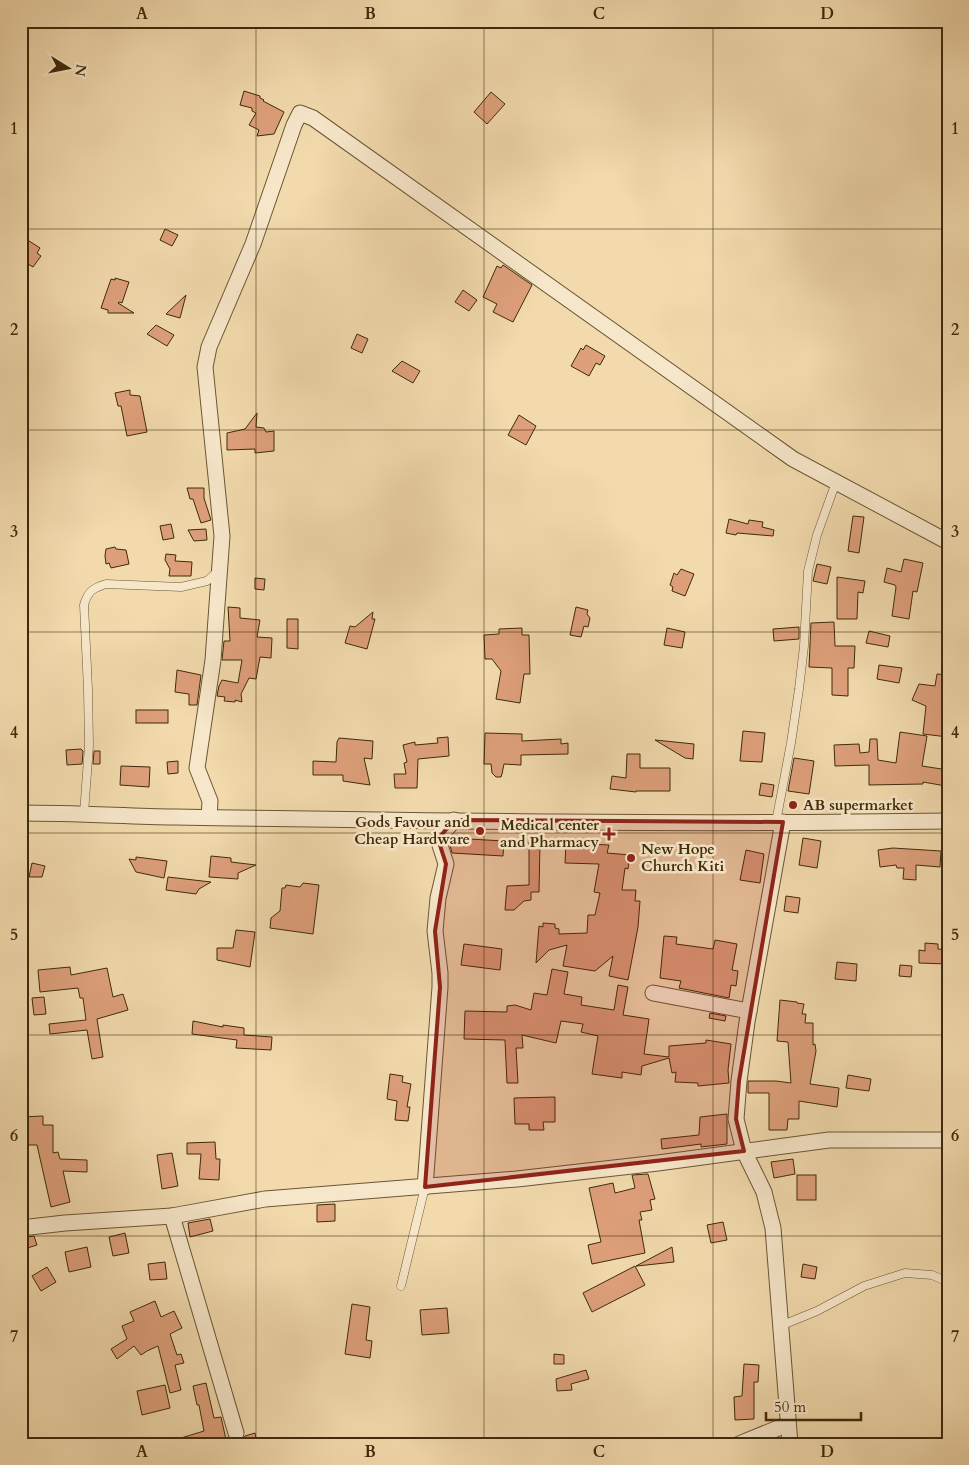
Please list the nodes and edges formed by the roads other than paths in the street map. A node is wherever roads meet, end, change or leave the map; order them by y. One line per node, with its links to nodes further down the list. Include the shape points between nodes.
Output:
1 (836, 482): 2 (street); 3 (street, via 793,459 313,118 300,113 253,244 209,347 205,367 222,536); 9 (lane, via 808,571 804,646)
2 (948, 542)
3 (220, 569): 5 (lane, via 207,581 182,587 106,584 87,594 84,604 89,746); 6 (street, via 213,660 197,768 210,801)
4 (21, 813): 5 (street)
5 (84, 813): 6 (street)
6 (210, 817): 7 (street)
7 (454, 820): 9 (street); 14 (street, via 438,838 446,864 435,931 440,987)
8 (948, 821): 9 (street)
9 (780, 822): 11 (street)
10 (653, 993): 11 (street)
11 (749, 1011): 13 (street, via 738,1081 736,1119)
12 (948, 1140): 13 (street, via 830,1140)
13 (744, 1151): 14 (street); 19 (street, via 764,1192 773,1228)
14 (425, 1187): 15 (street, via 265,1200); 18 (lane)
15 (172, 1216): 16 (street); 21 (street)
16 (21, 1228)
17 (948, 1282): 19 (lane, via 932,1275 905,1273 864,1286)
18 (401, 1286)
19 (780, 1326): 20 (street)
20 (788, 1424): 22 (street); 23 (street)
21 (236, 1434)
22 (739, 1444)
23 (790, 1444)

